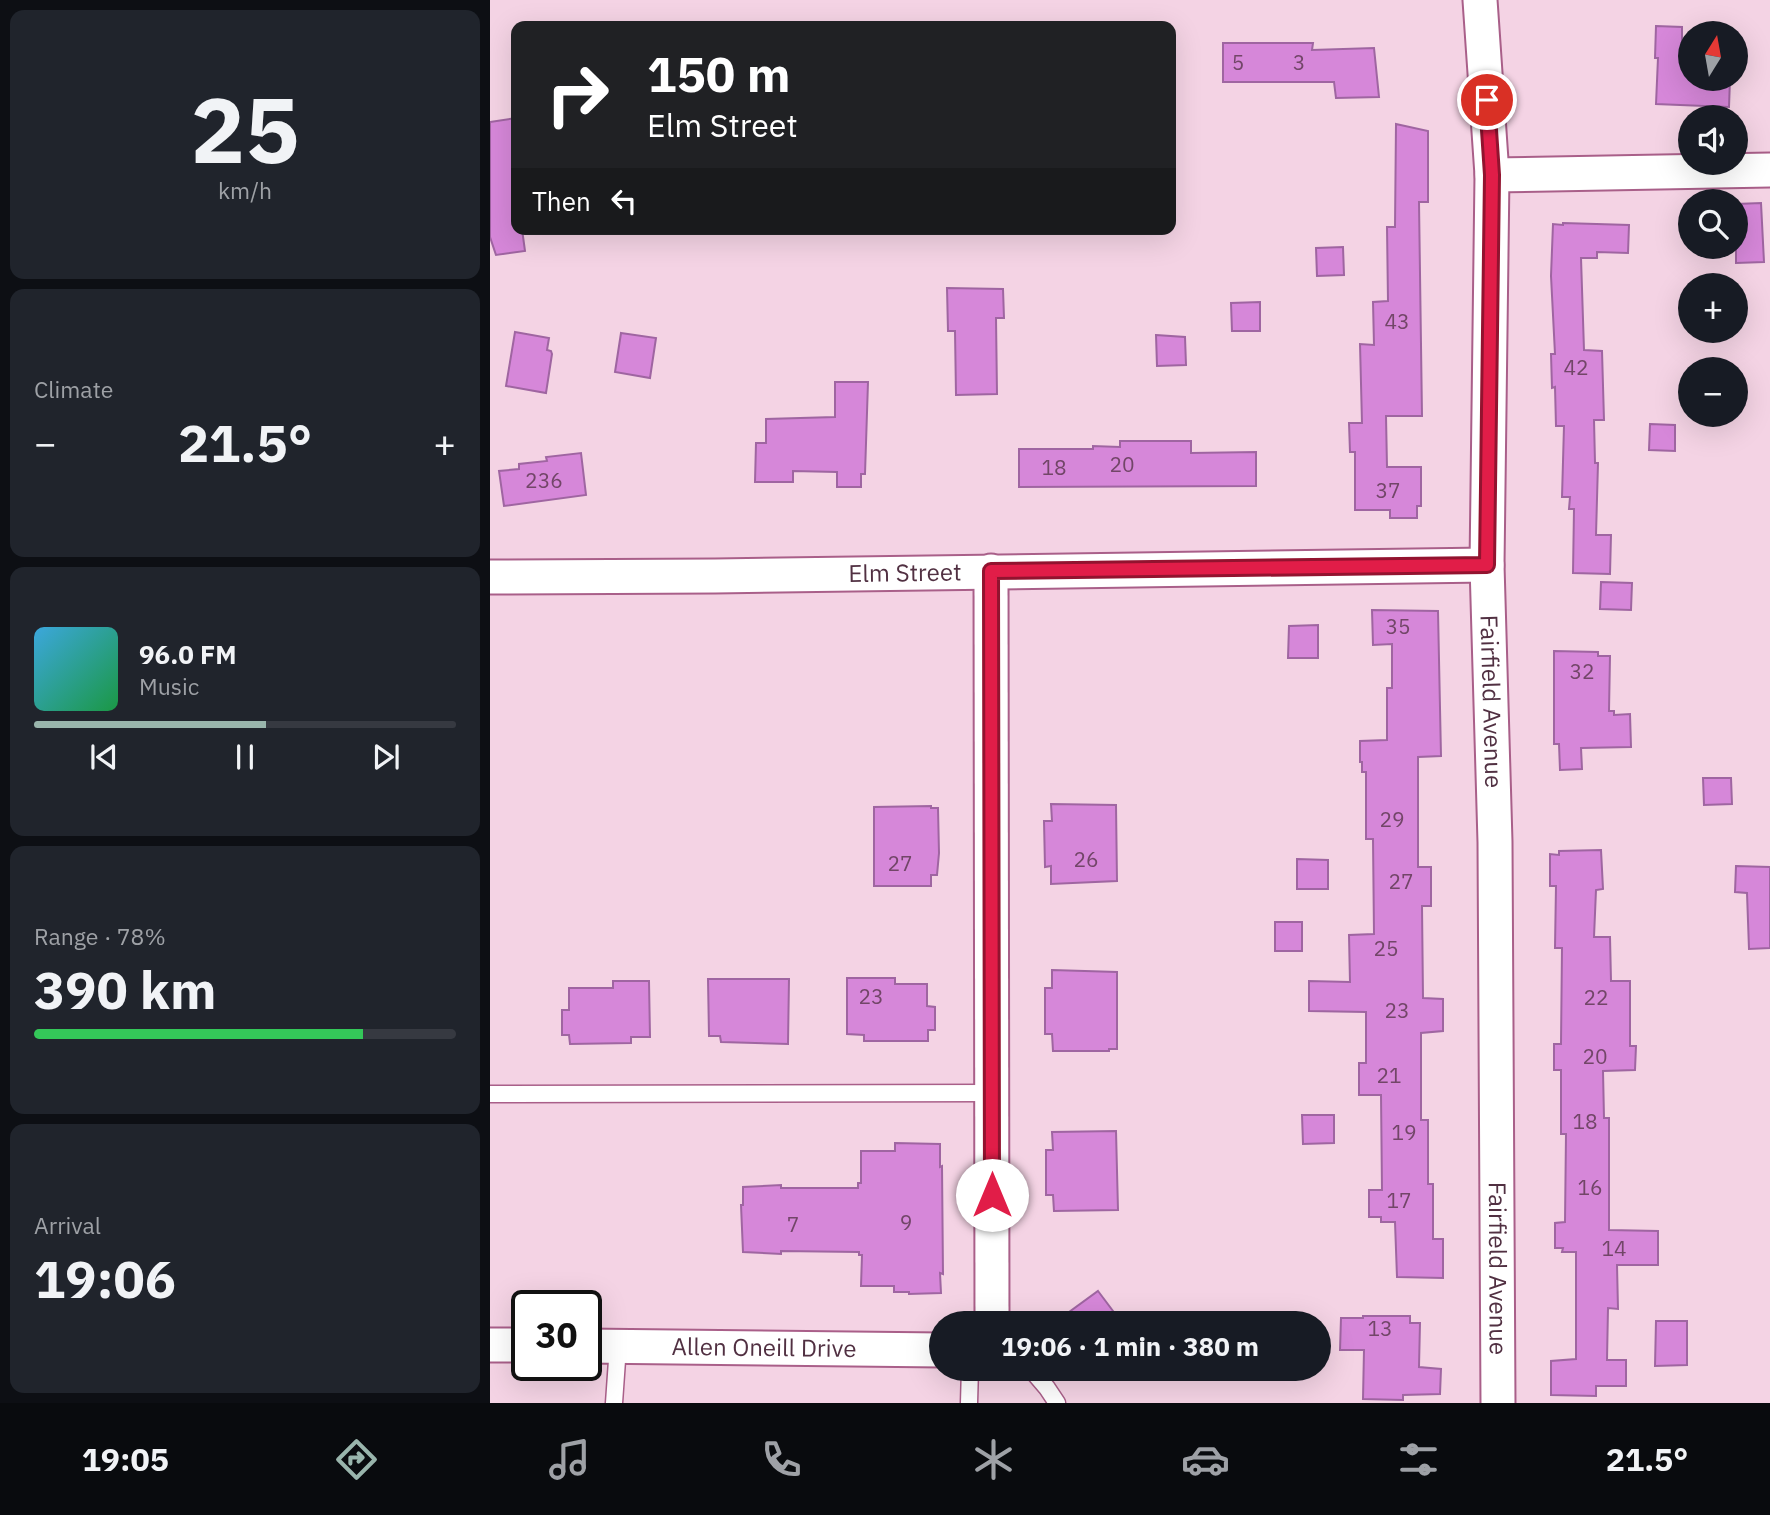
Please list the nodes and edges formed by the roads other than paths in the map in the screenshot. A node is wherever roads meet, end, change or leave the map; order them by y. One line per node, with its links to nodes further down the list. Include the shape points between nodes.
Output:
1 (1480, 0): 3 (street, Fairfield Avenue)
2 (1770, 170): 3 (street)
3 (1492, 175): 4 (street, Fairfield Avenue)
4 (1487, 565): 5 (street, Elm Street); 19 (street, Fairfield Avenue, via 1495,842)
5 (991, 571): 6 (street, Elm Street); 7 (street)
6 (490, 577)
7 (992, 1093): 8 (lane); 9 (street)
8 (490, 1094)
9 (992, 1311)
10 (490, 1345): 11 (street)
11 (511, 1345)
12 (602, 1346): 13 (street, Allen Oneill Drive); 16 (lane)
13 (929, 1350)
14 (970, 1381): 17 (lane)
15 (1041, 1381): 18 (lane)
16 (614, 1403)
17 (969, 1403)
18 (1057, 1403)
19 (1498, 1403)

